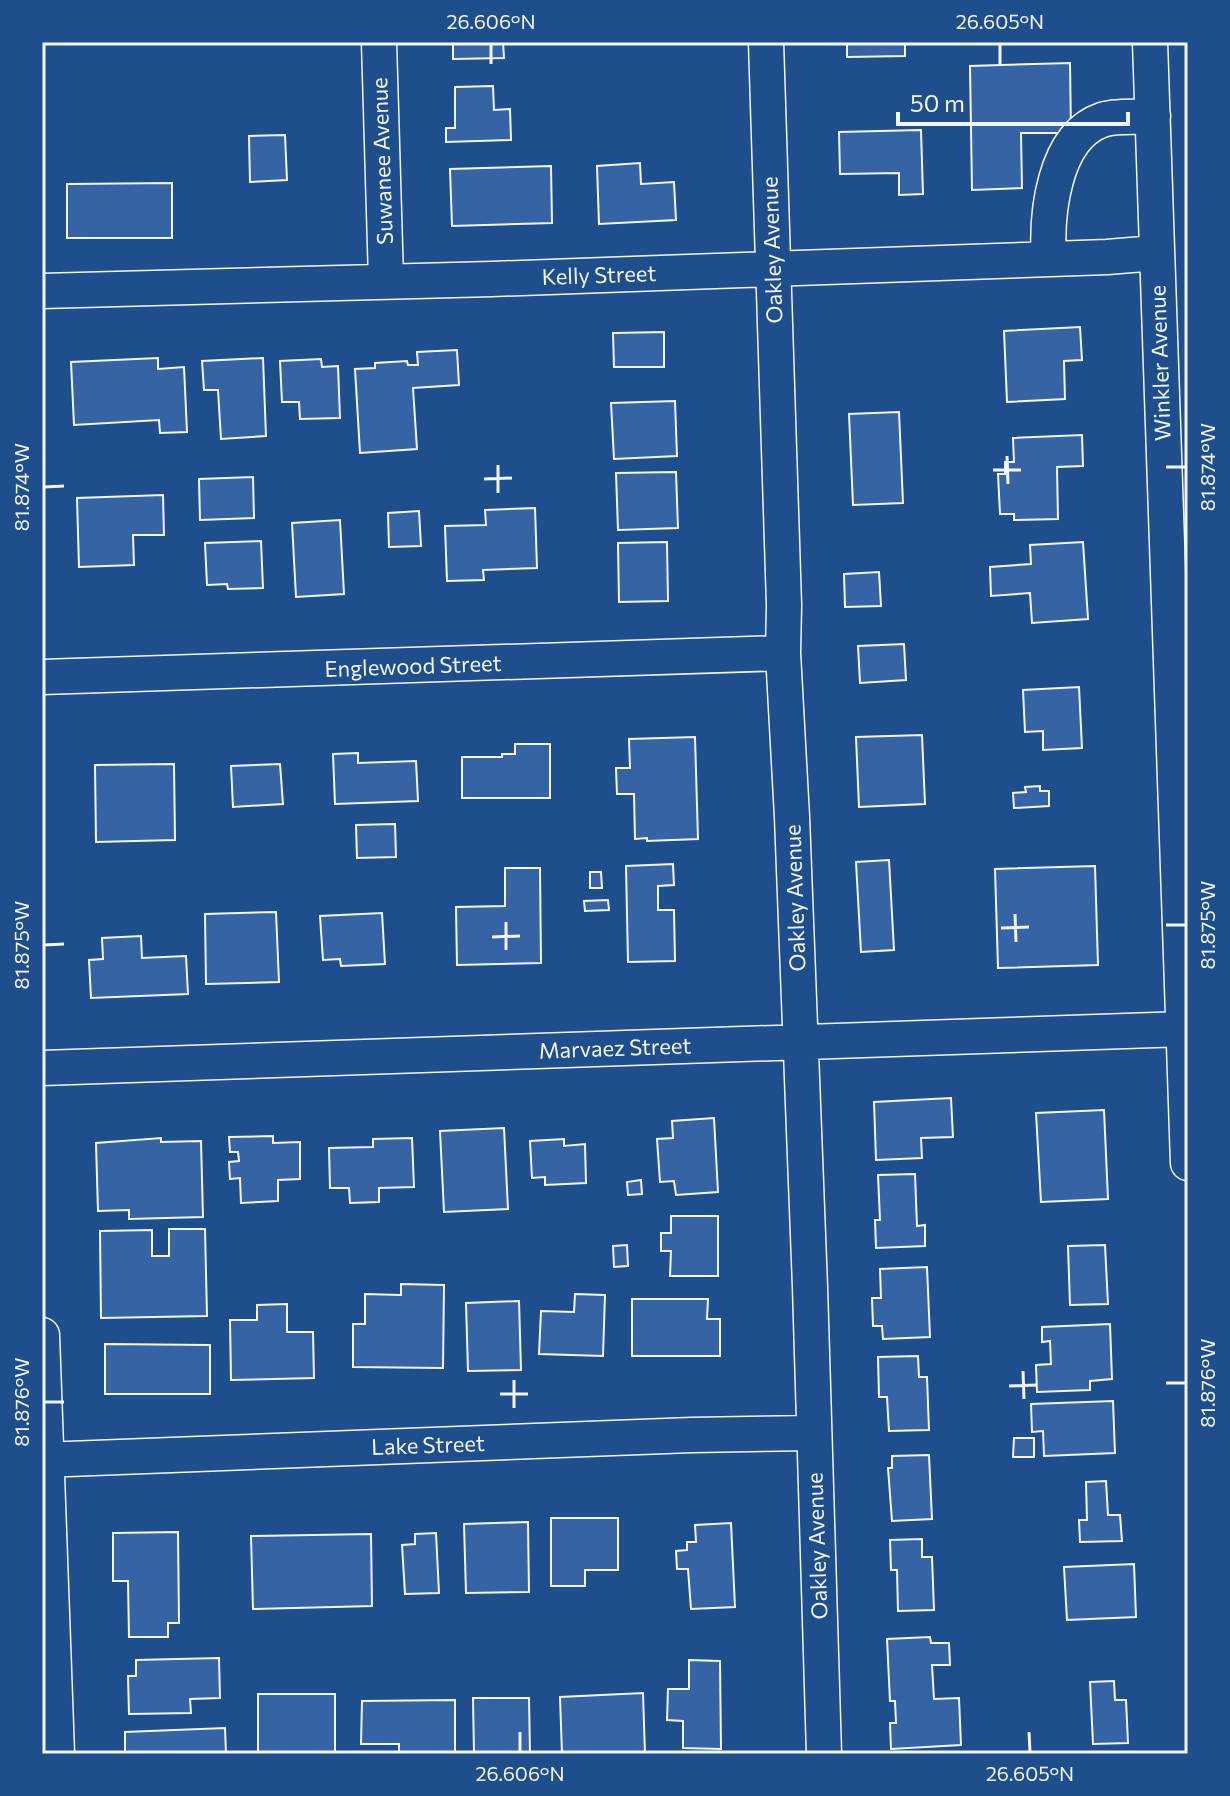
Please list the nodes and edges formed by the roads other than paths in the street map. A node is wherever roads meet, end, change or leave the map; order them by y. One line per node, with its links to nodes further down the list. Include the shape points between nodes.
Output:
1 (379, 42): 8 (street, Suwanee Avenue)
2 (766, 42): 7 (street, Oakley Avenue)
3 (1150, 42): 4 (street, Winkler Avenue)
4 (1153, 116): 5 (street, Winkler Avenue); 6 (street, via 1102,120 1062,159 1047,226)
5 (1156, 253): 6 (street, Kelly Street); 12 (street, Winkler Avenue)
6 (1049, 259): 7 (street, Kelly Street)
7 (773, 269): 8 (street, Kelly Street); 10 (street, Oakley Avenue)
8 (386, 280): 9 (street, Kelly Street)
9 (42, 291)
10 (783, 653): 11 (street, Englewood Street); 13 (street, Oakley Avenue)
11 (42, 677)
12 (1186, 1030): 13 (street, Marvaez Street); 15 (street, Winkler Avenue)
13 (800, 1041): 14 (street, Marvaez Street); 17 (street, Oakley Avenue)
14 (42, 1068)
15 (1188, 1163)
16 (42, 1335): 18 (street)
17 (813, 1433): 18 (street, Lake Street); 20 (street, Oakley Avenue)
18 (45, 1459): 19 (street)
19 (57, 1754)
20 (824, 1754)

